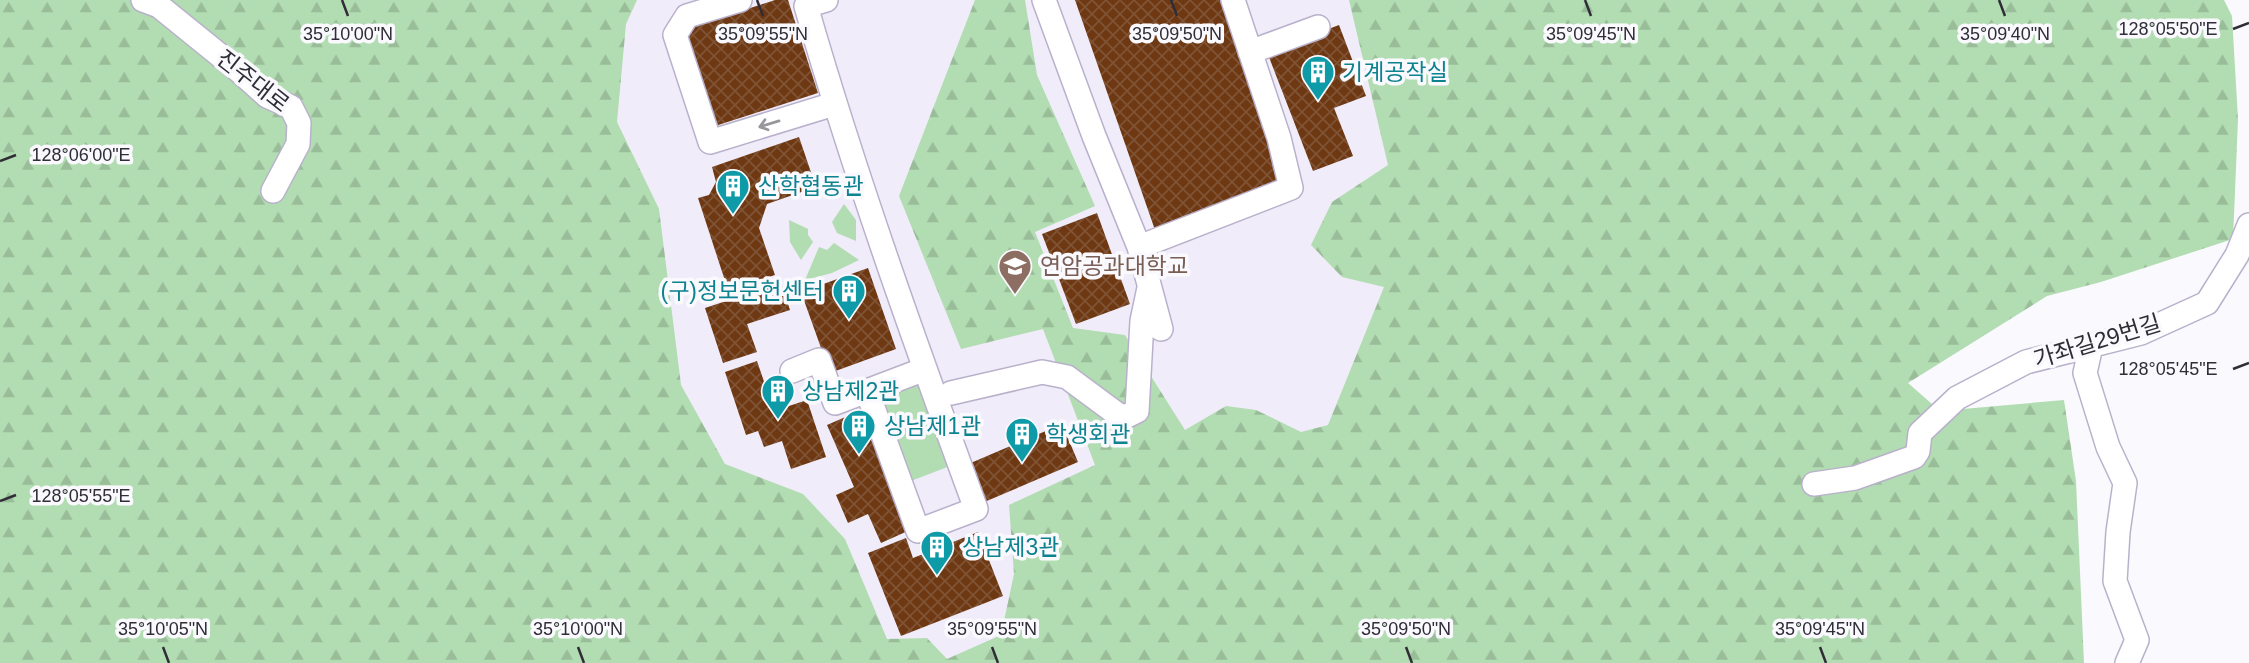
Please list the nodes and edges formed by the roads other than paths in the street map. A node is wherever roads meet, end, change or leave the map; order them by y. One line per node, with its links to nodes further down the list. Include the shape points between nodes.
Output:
1 (143, 0): 9 (street, 진주대로, via 159,6 267,96 291,107 299,123 298,145)
2 (740, 0): 8 (street, one-way to 2, via 710,142 675,35 687,16)
3 (1044, 0): 11 (street)
4 (1233, 0): 7 (street)
5 (812, 2): 8 (street)
6 (1318, 27): 7 (street)
7 (1250, 52): 11 (street, via 1291,188)
8 (834, 104): 15 (street)
9 (273, 191)
10 (2249, 225): 14 (street, 가좌길29번길, via 2237,255 2207,303 2141,333)
11 (1139, 247): 12 (street)
12 (1149, 285): 13 (street); 18 (street, via 1142,321 1137,411 1125,417 1117,414 1067,377 1042,372)
13 (1161, 328)
14 (2091, 346): 19 (street, 가좌길29번길, via 2026,362 1957,398 1920,433 1914,457 1855,478); 20 (street, via 2085,373 2108,447 2125,483 2115,580 2137,640)
15 (925, 369): 17 (street); 17 (street, via 976,509 918,530)
16 (792, 371): 17 (street, via 819,360 835,403)
17 (867, 391)
18 (951, 393)
19 (1814, 484)
20 (2127, 663)

